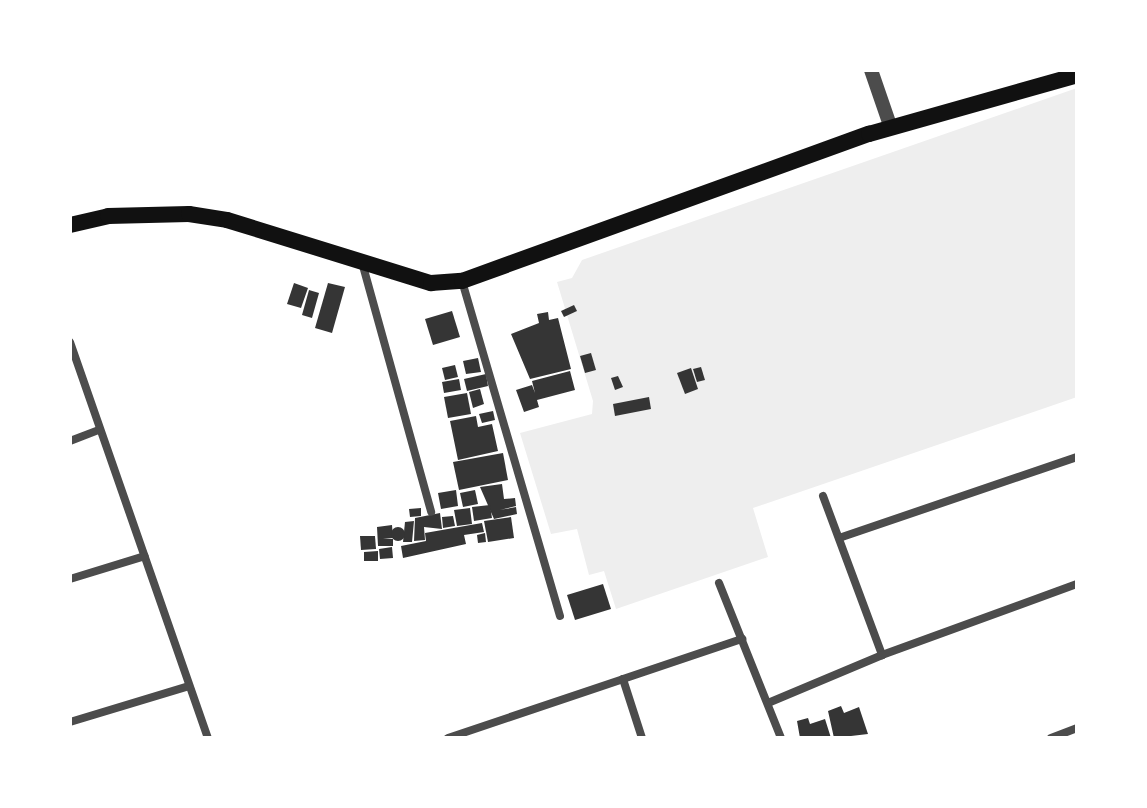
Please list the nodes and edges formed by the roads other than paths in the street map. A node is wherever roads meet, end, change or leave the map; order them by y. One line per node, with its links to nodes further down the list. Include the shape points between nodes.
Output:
1 (871, 70): 3 (street)
2 (1070, 74): 3 (main road)
3 (891, 128): 6 (main road)
4 (70, 225): 5 (main road, via 108,216 189,214 227,220)
5 (363, 266): 6 (main road, via 431,283); 12 (street)
6 (462, 281): 18 (street)
7 (70, 342): 8 (street)
8 (99, 430): 9 (street); 14 (street)
9 (70, 441)
10 (1077, 457): 13 (street)
11 (823, 496): 13 (street)
12 (431, 512)
13 (839, 538): 20 (street)
14 (145, 556): 15 (street); 22 (street)
15 (70, 579)
16 (719, 583): 19 (street)
17 (1077, 584): 20 (street)
18 (560, 616)
19 (742, 639): 21 (street); 23 (street)
20 (882, 655): 23 (street)
21 (623, 679): 27 (street); 28 (street)
22 (189, 686): 24 (street); 26 (street)
23 (768, 703): 29 (street)
24 (70, 722)
25 (1077, 728): 30 (street)
26 (208, 738)
27 (448, 738)
28 (642, 738)
29 (781, 738)
30 (1051, 738)

